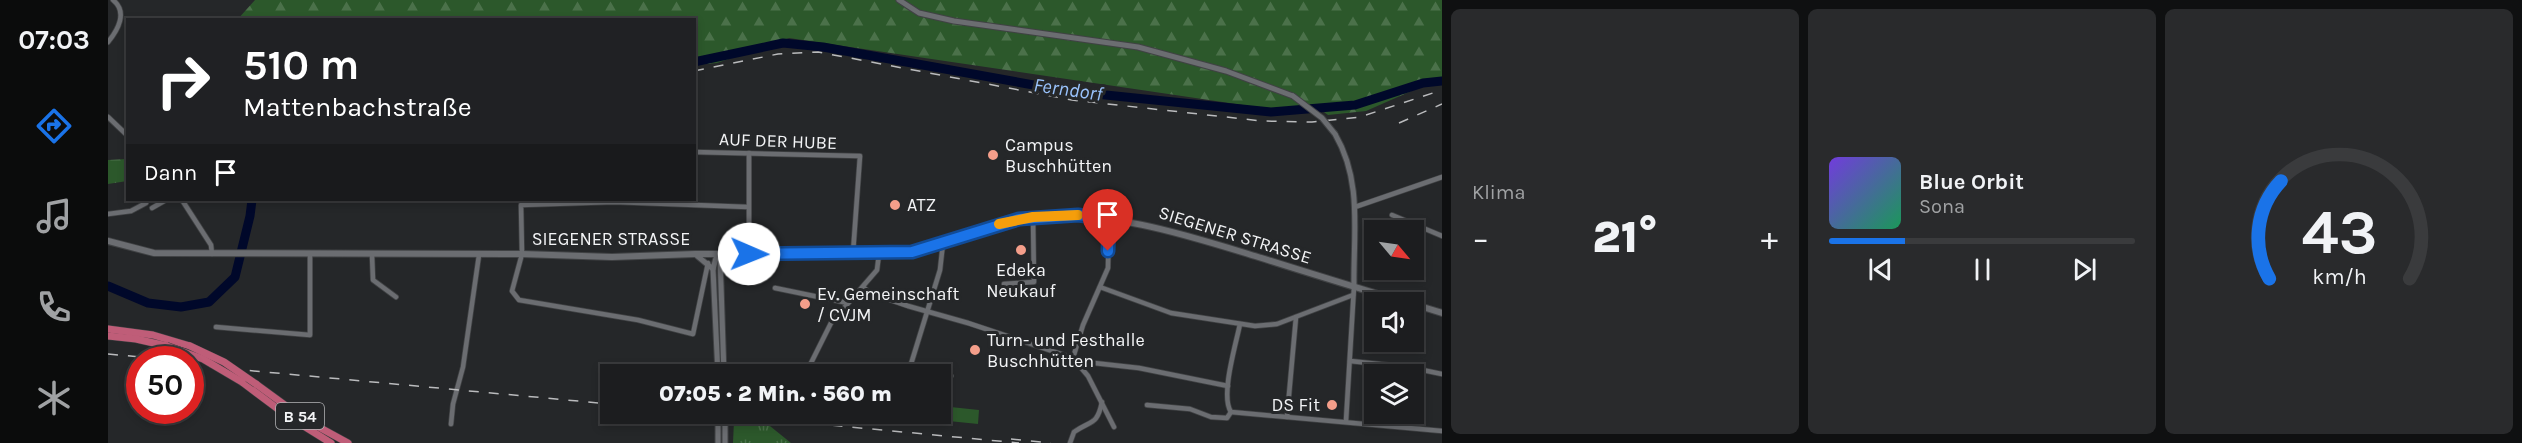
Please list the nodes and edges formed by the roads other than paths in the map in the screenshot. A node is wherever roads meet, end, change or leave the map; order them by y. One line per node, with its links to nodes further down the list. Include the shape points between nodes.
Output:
1 (899, 0): 14 (street, bridge, via 920,13 954,21 1138,47 1226,71 1293,96 1322,118 1345,150)
2 (114, 1): 3 (street, via 121,16)
3 (108, 42)
4 (108, 117): 5 (street)
5 (126, 134)
6 (696, 152): 7 (street, AUF DER HUBE)
7 (749, 153): 13 (street); 27 (street, AUF DER HUBE, via 862,156)
8 (1442, 177): 14 (street)
9 (164, 201): 15 (street)
10 (183, 201): 23 (street, via 211,245)
11 (614, 201): 13 (street); 24 (street, via 521,205)
12 (146, 202): 16 (street, via 131,211)
13 (748, 207): 26 (street)
14 (1355, 207): 38 (street)
15 (152, 208)
16 (108, 214)
17 (1392, 215): 20 (street)
18 (1033, 217): 19 (main road, SIEGENER STRASSE, via 1078,215); 22 (main road, SIEGENER STRASSE); 35 (street, via 1034,282)
19 (1109, 219): 37 (street, via 1108,268); 38 (main road, SIEGENER STRASSE, via 1176,231)
20 (1442, 236)
21 (108, 241): 23 (main road, SIEGENER STRASSE, via 154,254)
22 (943, 243): 28 (main road, SIEGENER STRASSE, via 912,252); 45 (street, via 940,270)
23 (212, 254): 29 (main road, SIEGENER STRASSE)
24 (522, 254): 25 (main road, SIEGENER STRASSE); 31 (main road, SIEGENER STRASSE); 33 (street, via 513,291 519,300 638,320 693,334)
25 (694, 254): 32 (main road, SIEGENER STRASSE); 33 (street)
26 (749, 254): 27 (main road, SIEGENER STRASSE); 32 (main road, SIEGENER STRASSE)
27 (854, 254): 28 (main road, SIEGENER STRASSE)
28 (879, 254): 36 (street, via 877,270)
29 (310, 255): 30 (main road, SIEGENER STRASSE); 49 (street, via 310,335)
30 (372, 255): 31 (main road, SIEGENER STRASSE); 42 (street, via 373,280)
31 (479, 255): 65 (street)
32 (720, 255): 34 (street); 55 (street)
33 (708, 263): 34 (street)
34 (713, 269): 54 (street)
35 (1004, 284)
36 (863, 287): 43 (street); 45 (street, via 870,293)
37 (1100, 287): 48 (street, via 1171,312); 52 (street)
38 (1354, 287): 40 (main road, SIEGENER STRASSE); 41 (street)
39 (775, 288): 43 (street)
40 (1371, 292)
41 (1353, 295): 47 (street); 53 (street)
42 (396, 297)
43 (848, 303): 56 (street, via 831,323)
44 (1424, 307): 46 (main road)
45 (927, 311): 52 (street); 57 (street)
46 (1442, 313)
47 (1296, 317): 48 (street, via 1277,324); 63 (street)
48 (1240, 324): 59 (street)
49 (216, 327)
50 (108, 329): 71 (highway, B 54, bridge, via 153,335 224,362 304,419)
51 (108, 336): 70 (highway, B 54, bridge, via 167,346 203,359)
52 (1073, 358): 59 (street); 60 (street)
53 (1350, 362): 58 (street); 64 (street)
54 (717, 364)
55 (724, 364)
56 (810, 364)
57 (910, 364)
58 (1442, 374)
59 (1228, 386): 62 (street, via 1226,405)
60 (1102, 402): 68 (street); 74 (street, via 1095,422 1074,432)
61 (1147, 405): 62 (street, via 1190,409 1211,417 1227,418)
62 (1231, 412): 63 (street)
63 (1287, 417): 64 (street)
64 (1346, 421): 69 (street)
65 (451, 424)
66 (718, 424): 72 (street, bridge)
67 (725, 424): 73 (street, bridge)
68 (1114, 427)
69 (1442, 431)
70 (331, 443)
71 (348, 443)
72 (718, 443)
73 (725, 443)
74 (1070, 443)

